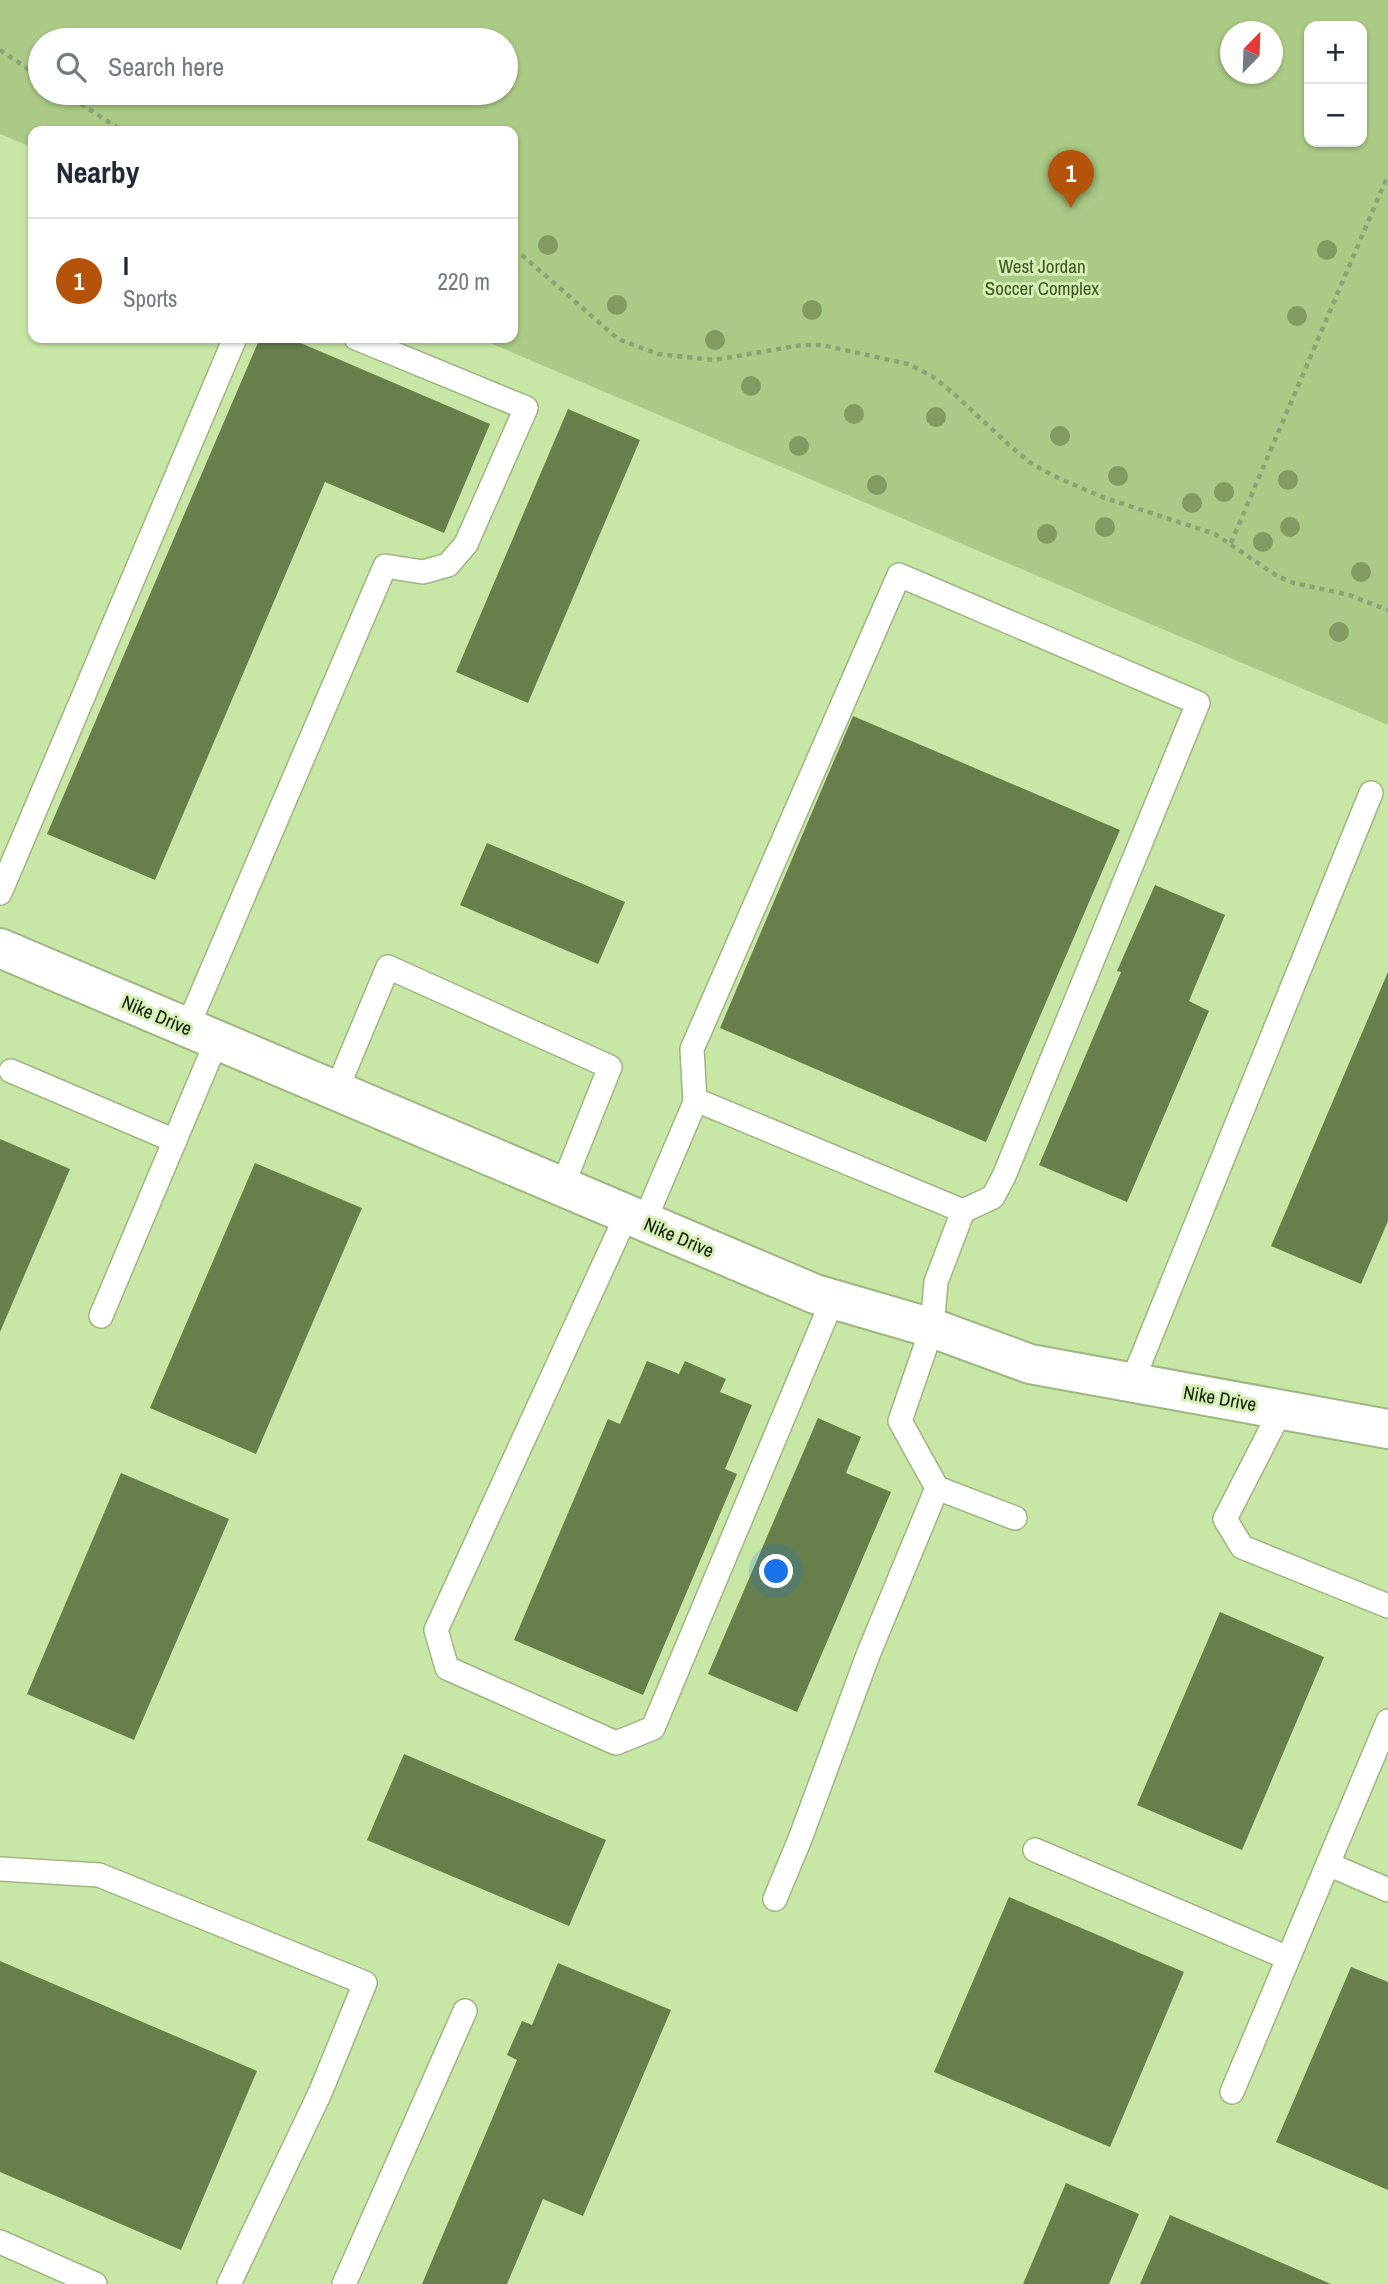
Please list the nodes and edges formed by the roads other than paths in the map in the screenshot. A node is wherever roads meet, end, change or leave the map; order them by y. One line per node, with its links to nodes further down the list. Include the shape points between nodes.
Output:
1 (233, 343): 4 (lane)
2 (368, 343): 6 (lane, via 526,408 466,544 448,565 423,572 385,566)
3 (1371, 793): 17 (lane)
4 (0, 893)
5 (0, 948): 6 (street, Nike Drive)
6 (202, 1034): 8 (street, Nike Drive); 10 (lane)
7 (11, 1071): 10 (lane)
8 (336, 1091): 11 (street, Nike Drive); 11 (lane, via 388,967 610,1067)
9 (695, 1102): 12 (lane); 12 (lane, via 692,1049 899,575 1198,703 1004,1176 993,1197); 13 (lane)
10 (175, 1142): 15 (lane)
11 (562, 1187): 13 (street, Nike Drive)
12 (962, 1211): 16 (lane, via 936,1282)
13 (635, 1218): 14 (street, Nike Drive); 14 (lane, via 436,1630 447,1668 616,1743 653,1728)
14 (832, 1299): 16 (street, Nike Drive)
15 (101, 1316)
16 (932, 1328): 17 (street, Nike Drive, via 1030,1364); 20 (lane, via 900,1421)
17 (1132, 1382): 18 (street, Nike Drive)
18 (1281, 1410): 19 (street, Nike Drive); 22 (lane, via 1226,1519 1242,1546)
19 (1388, 1429)
20 (937, 1488): 21 (lane); 28 (lane)
21 (1015, 1518)
22 (1388, 1606)
23 (1388, 1721): 25 (lane)
24 (1035, 1850): 29 (lane)
25 (1328, 1864): 27 (lane); 29 (lane)
26 (0, 1869): 34 (lane, via 99,1875 365,1983 320,2093)
27 (1388, 1890)
28 (775, 1899)
29 (1288, 1958): 31 (lane)
30 (465, 2011): 35 (lane)
31 (1232, 2092)
32 (0, 2242): 33 (lane)
33 (95, 2284)
34 (229, 2284)
35 (344, 2284)

